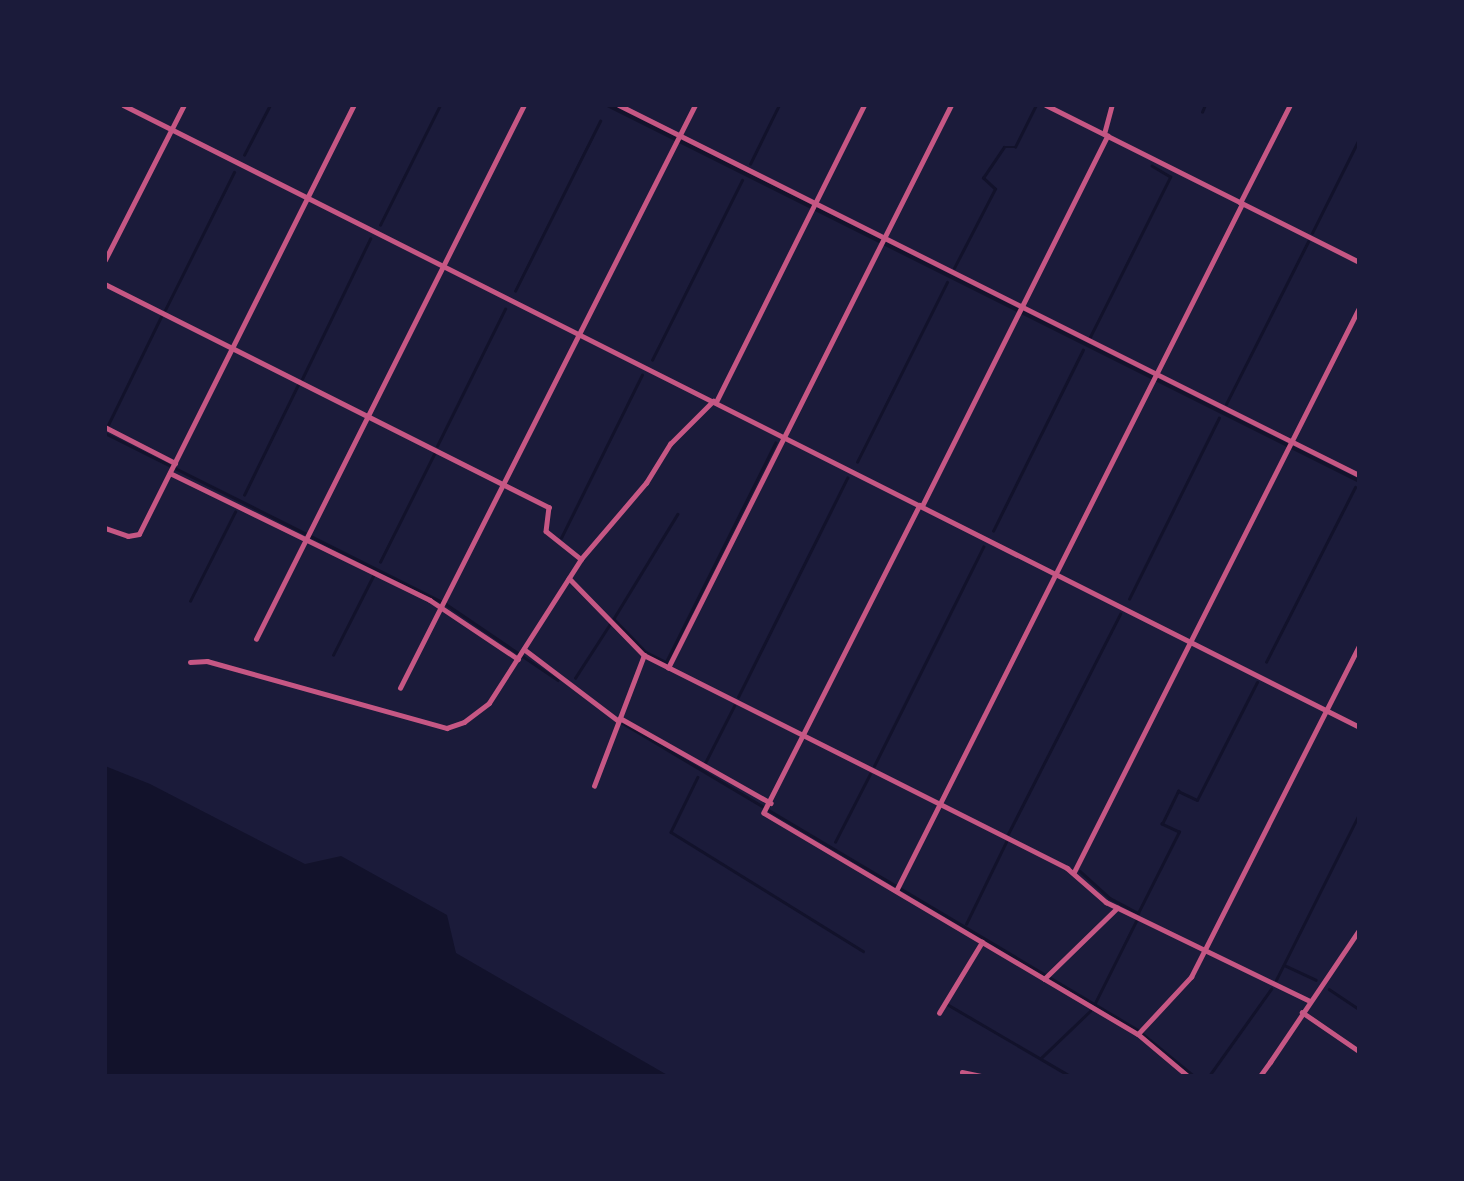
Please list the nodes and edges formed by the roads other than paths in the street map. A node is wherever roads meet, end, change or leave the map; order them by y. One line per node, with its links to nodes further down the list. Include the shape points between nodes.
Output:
1 (122, 105): 12 (street)
2 (184, 105): 12 (street)
3 (354, 105): 15 (street)
4 (524, 105): 21 (street)
5 (619, 105): 14 (street)
6 (695, 105): 14 (street)
7 (864, 105): 17 (street)
8 (951, 105): 18 (street)
9 (1046, 105): 13 (street)
10 (1112, 105): 13 (street)
11 (1290, 105): 16 (street)
12 (171, 129): 15 (street); 19 (street)
13 (1106, 135): 16 (street); 23 (street)
14 (679, 136): 17 (street); 25 (street)
15 (306, 200): 21 (street); 26 (street)
16 (1241, 203): 20 (street); 27 (street)
17 (814, 206): 18 (street); 28 (street)
18 (884, 238): 23 (street); 31 (street)
19 (105, 260)
20 (1359, 261)
21 (444, 266): 25 (street); 29 (street)
22 (105, 284): 26 (street)
23 (1021, 307): 27 (street); 36 (street)
24 (1359, 308): 32 (street)
25 (581, 334): 28 (street); 35 (street)
26 (232, 347): 29 (street); 33 (street)
27 (1154, 376): 32 (street); 40 (street)
28 (714, 401): 31 (street); 39 (street, via 670,444 646,483)
29 (367, 416): 35 (street); 38 (street)
30 (105, 428): 33 (street)
31 (785, 437): 36 (street); 49 (street)
32 (1292, 443): 34 (street); 44 (street)
33 (173, 468): 37 (street, via 139,534 128,536); 38 (street)
34 (1359, 475)
35 (505, 484): 39 (street, via 549,507 547,531); 42 (street)
36 (921, 505): 40 (street); 54 (street)
37 (105, 528)
38 (309, 535): 42 (street); 43 (street)
39 (581, 559): 41 (street)
40 (1055, 572): 44 (street); 56 (street)
41 (569, 578): 46 (street); 47 (street)
42 (442, 604): 46 (street); 50 (street)
43 (256, 639)
44 (1192, 641): 51 (street); 58 (street)
45 (1359, 646): 51 (street)
46 (521, 654): 48 (street, via 477,715 447,728 206,660); 52 (street)
47 (644, 655): 49 (street); 52 (street)
48 (190, 662)
49 (668, 667): 54 (street)
50 (400, 688)
51 (1326, 710): 53 (street); 63 (street)
52 (620, 720): 55 (street); 57 (street)
53 (1359, 727)
54 (804, 736): 56 (street); 57 (street)
55 (594, 786)
56 (939, 804): 58 (street); 59 (street)
57 (768, 807): 59 (street)
58 (1074, 872): 60 (street)
59 (898, 889): 62 (street)
60 (1117, 908): 63 (street); 64 (street)
61 (1359, 930): 65 (street)
62 (982, 942): 64 (street); 67 (street)
63 (1206, 950): 65 (street); 68 (street, via 1191,977)
64 (1046, 975): 68 (street)
65 (1310, 1001): 66 (street)
66 (1302, 1012): 69 (street); 70 (street)
67 (939, 1013)
68 (1140, 1033): 73 (street)
69 (1359, 1051)
70 (1270, 1062): 74 (street)
71 (962, 1072): 72 (street)
72 (981, 1076)
73 (1188, 1076)
74 (1260, 1076)

